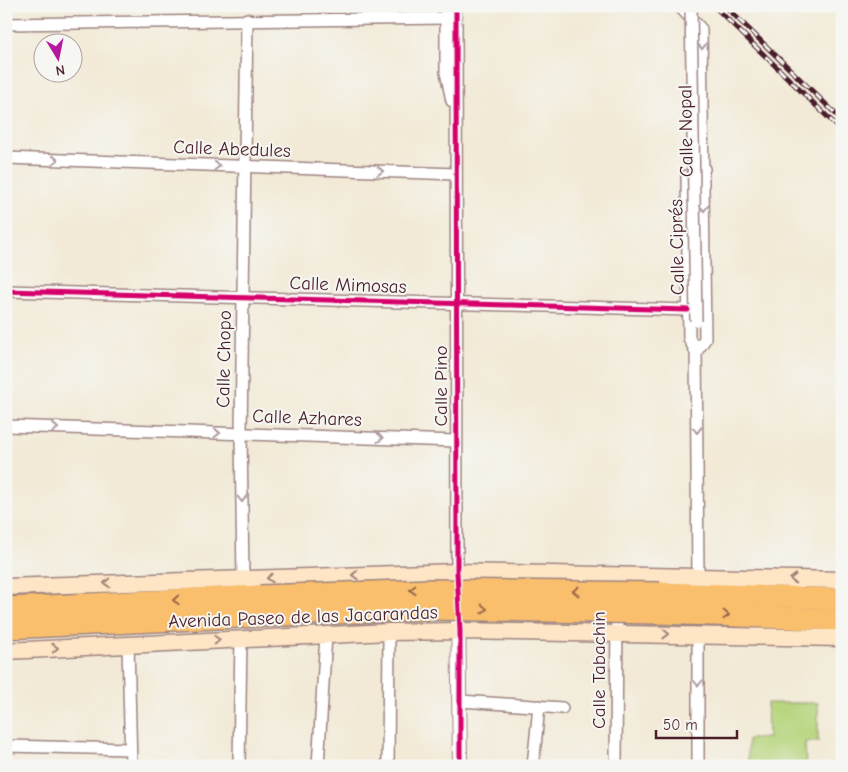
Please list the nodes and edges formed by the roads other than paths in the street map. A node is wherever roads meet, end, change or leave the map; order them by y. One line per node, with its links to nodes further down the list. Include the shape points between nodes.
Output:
1 (456, 6): 8 (street, Calle Pino)
2 (463, 6): 8 (street, via 462,99)
3 (678, 6): 11 (street, Calle Nopal, one-way to 11, via 701,29)
4 (691, 6): 17 (street, Calle Ciprés, bridge)
5 (446, 12): 6 (street); 8 (street, via 446,72 450,98)
6 (247, 19): 7 (street); 10 (street, Calle Chopo)
7 (6, 24)
8 (456, 106): 12 (street, Calle Pino)
9 (6, 158): 10 (street, Calle Abedules, one-way to 10)
10 (246, 167): 12 (street, Calle Abedules, one-way to 12); 14 (street, Calle Chopo)
11 (704, 168): 16 (street, via 687,176); 17 (street, Calle Nopal, one-way to 17, via 705,338)
12 (456, 174): 15 (street, Calle Pino)
13 (6, 291): 14 (street, Calle Mimosas)
14 (242, 297): 15 (street, Calle Mimosas); 19 (street, Calle Chopo)
15 (456, 303): 16 (street, Calle Mimosas); 20 (street, Calle Pino)
16 (688, 310): 17 (street, via 689,338)
17 (696, 352): 25 (street, Calle Ciprés, one-way to 25)
18 (6, 426): 19 (street, Calle Azhares, one-way to 19)
19 (241, 433): 20 (street, Calle Azhares, one-way to 20); 26 (street, Calle Chopo, one-way to 26)
20 (456, 441): 21 (street, Calle Pino)
21 (456, 572): 22 (main road); 24 (main road, one-way to 24); 35 (street, Calle Pino)
22 (538, 573): 23 (main road, one-way to 22); 37 (main road, via 527,586 524,602 528,618)
23 (616, 575): 25 (main road); 38 (street, Calle Tabachin)
24 (318, 576): 26 (main road, one-way to 26); 39 (main road, via 326,583 331,605)
25 (698, 577): 27 (main road, one-way to 25)
26 (243, 579): 28 (main road, one-way to 28)
27 (842, 580)
28 (6, 587)
29 (842, 599): 30 (highway)
30 (660, 603): 31 (highway, bridge, via 430,609); 33 (highway, one-way to 33)
31 (260, 606): 32 (highway, one-way to 32); 34 (highway)
32 (6, 608)
33 (842, 620)
34 (6, 628)
35 (460, 631): 36 (main road, Avenida Paseo de las Jacarandas); 37 (main road, Avenida Paseo de las Jacarandas); 45 (street, Calle Pino)
36 (389, 632): 39 (main road, Avenida Paseo de las Jacarandas); 53 (street)
37 (539, 632): 38 (main road, Avenida Paseo de las Jacarandas)
38 (617, 633): 40 (main road, Avenida Paseo de las Jacarandas, one-way to 40); 56 (street, Calle Tabachin)
39 (326, 634): 41 (main road, Avenida Paseo de las Jacarandas); 52 (street)
40 (698, 635): 42 (main road, Avenida Paseo de las Jacarandas); 57 (street, one-way to 57)
41 (241, 638): 43 (main road, Avenida Paseo de las Jacarandas, one-way to 41); 51 (street)
42 (842, 638)
43 (128, 644): 44 (main road, Avenida Paseo de las Jacarandas, one-way to 43); 49 (street)
44 (6, 651)
45 (460, 701): 46 (street); 54 (street, Calle Pino)
46 (539, 706): 47 (street); 55 (street)
47 (562, 708)
48 (6, 746): 49 (street)
49 (130, 750): 50 (street)
50 (131, 766)
51 (239, 766)
52 (318, 766)
53 (388, 766)
54 (460, 766)
55 (533, 766)
56 (616, 766)
57 (698, 766)

